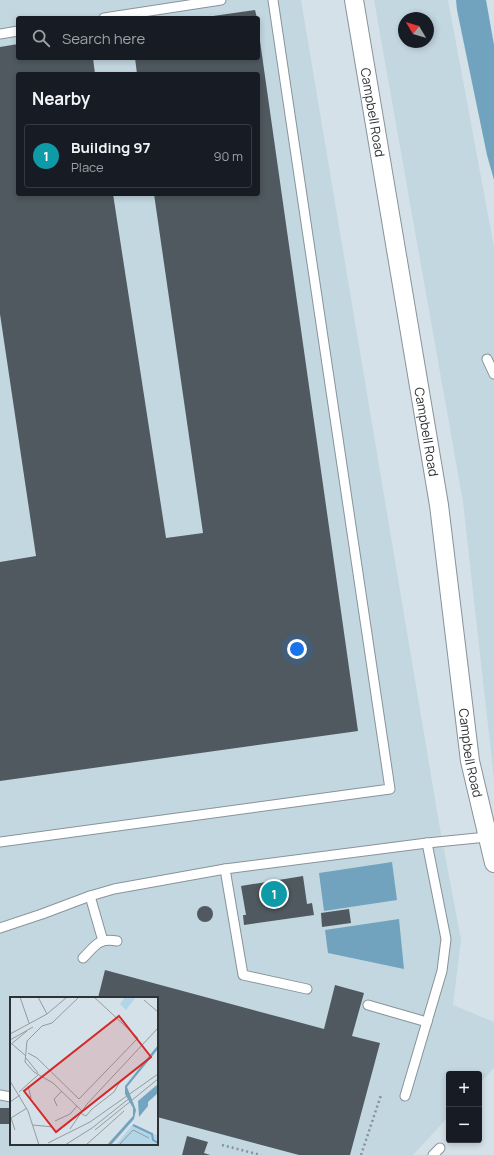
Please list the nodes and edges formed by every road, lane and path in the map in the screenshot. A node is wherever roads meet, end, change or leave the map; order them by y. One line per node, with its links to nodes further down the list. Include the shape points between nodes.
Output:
1 (221, 0): 4 (lane)
2 (273, 0): 10 (lane, via 390,789)
3 (354, 0): 9 (street, Campbell Road, via 439,505 470,761)
4 (117, 16)
5 (16, 31): 6 (lane)
6 (0, 34)
7 (487, 359): 8 (lane)
8 (494, 374)
9 (487, 836): 11 (lane); 12 (street, Campbell Road)
10 (0, 842)
11 (427, 843): 13 (lane); 21 (lane, via 446,939 442,971)
12 (494, 863)
13 (225, 870): 14 (lane, via 114,889); 19 (lane, via 243,975)
14 (90, 896): 15 (lane); 16 (lane)
15 (0, 928)
16 (103, 941): 17 (lane); 18 (lane)
17 (117, 942)
18 (83, 958)
19 (307, 989)
20 (368, 1005): 21 (lane)
21 (427, 1022): 24 (lane)
22 (0, 1095): 25 (lane)
23 (381, 1095): 29 (path)
24 (405, 1096)
25 (10, 1097)
26 (222, 1145): 28 (path)
27 (440, 1148): 30 (lane)
28 (261, 1155)
29 (361, 1155)
30 (434, 1155)

